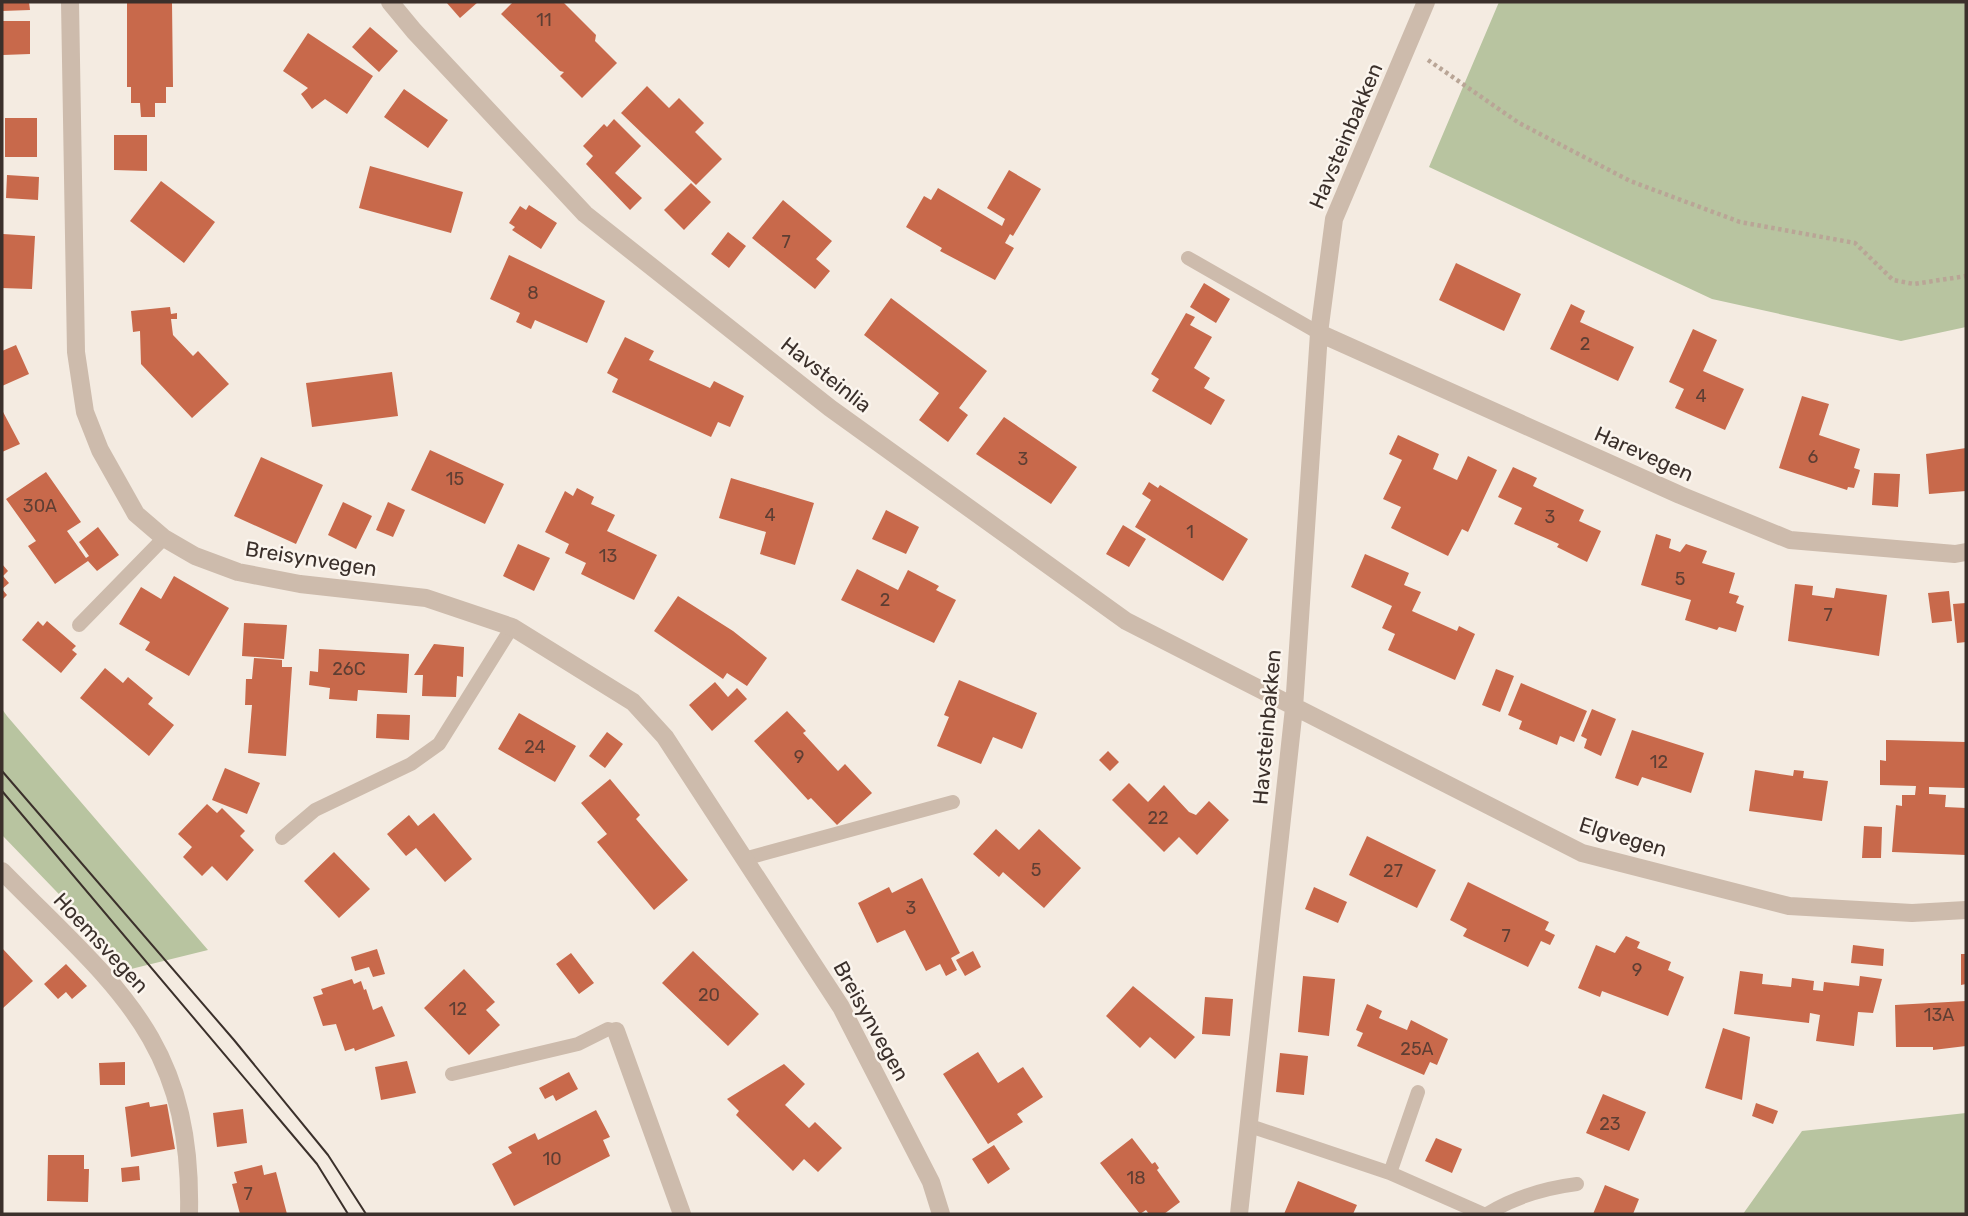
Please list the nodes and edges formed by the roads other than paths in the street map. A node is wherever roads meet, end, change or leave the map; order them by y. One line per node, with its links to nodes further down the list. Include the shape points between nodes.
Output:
1 (70, 2): 6 (street, Breisynvegen, via 76,352 85,412 100,450 136,514)
2 (390, 2): 10 (street, Havsteinlia, via 585,214 830,408 1126,621)
3 (1426, 2): 5 (street, Havsteinbakken, via 1334,219)
4 (1188, 258): 5 (lane)
5 (1319, 333): 7 (street, Harevegen, via 1790,540 1955,554); 10 (street, Havsteinbakken)
6 (164, 538): 8 (lane); 9 (street, Breisynvegen, via 238,572 426,598)
7 (1966, 551)
8 (79, 625)
9 (512, 627): 12 (lane, via 439,744 411,764 316,810); 13 (street, Breisynvegen, via 633,702 665,737)
10 (1294, 708): 15 (street, Elgvegen, via 1582,853 1789,906 1912,913); 19 (street, Havsteinbakken)
11 (953, 802): 13 (lane)
12 (282, 838)
13 (744, 859): 24 (street, Breisynvegen, via 841,1007 931,1182)
14 (2, 871): 22 (street, Hoemsvegen, via 117,986 154,1041 173,1081 185,1126 191,1170)
15 (1966, 910)
16 (616, 1031): 17 (lane, via 608,1029 578,1044); 23 (street)
17 (452, 1074)
18 (1418, 1092): 20 (lane)
19 (1247, 1125): 20 (lane); 25 (street, Havsteinbakken)
20 (1390, 1174): 26 (lane)
21 (1577, 1184): 26 (lane, via 1548,1188)
22 (189, 1214)
23 (682, 1214)
24 (941, 1214)
25 (1239, 1214)
26 (1485, 1214)

